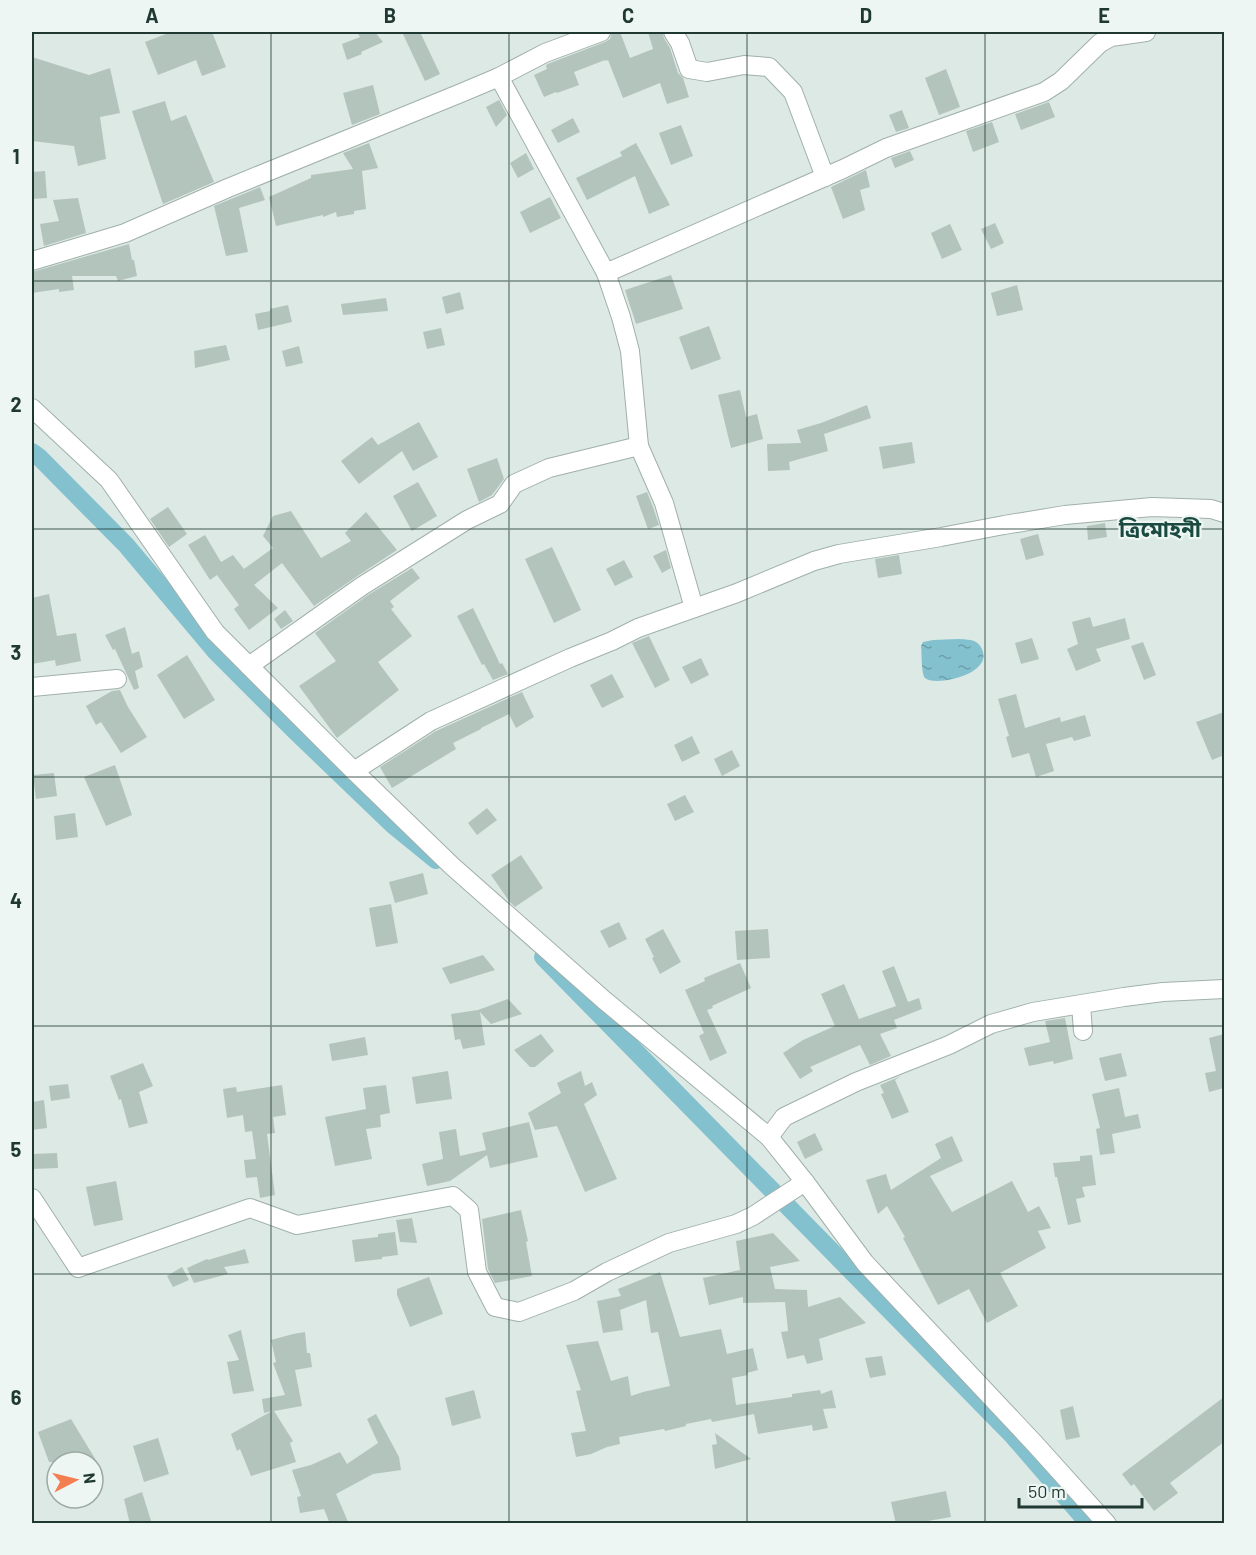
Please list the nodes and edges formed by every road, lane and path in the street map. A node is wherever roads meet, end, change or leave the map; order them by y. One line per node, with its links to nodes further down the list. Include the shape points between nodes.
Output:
1 (601, 32): 4 (street, via 545,53)
2 (673, 32): 5 (street, via 688,69 707,72 744,65 769,67 793,92)
3 (1146, 32): 5 (street, via 1100,42 1044,92 886,148)
4 (499, 77): 6 (street, via 125,233); 7 (street)
5 (825, 177): 7 (street)
6 (32, 261)
7 (606, 273): 9 (street, via 630,351)
8 (32, 408): 12 (street, via 109,480 215,632)
9 (639, 446): 11 (street, via 664,503); 12 (street, via 549,468 514,484 500,504 467,520 362,586)
10 (1224, 513): 11 (street, via 1152,507 1065,515 839,554)
11 (694, 608): 15 (street, via 638,628 431,721)
12 (249, 666): 15 (street)
13 (117, 679): 14 (street)
14 (32, 687)
15 (354, 771): 19 (street, via 470,882)
16 (1224, 989): 17 (street, via 1162,992)
17 (1081, 1005): 18 (street); 19 (street, via 991,1024 784,1117)
18 (1083, 1032)
19 (769, 1137): 20 (street)
20 (800, 1185): 21 (street, via 736,1224 669,1244 574,1291 519,1312 495,1307 477,1272 469,1210 453,1196 297,1225 250,1208 78,1268); 22 (street, via 865,1263)
21 (32, 1198)
22 (1107, 1524)

